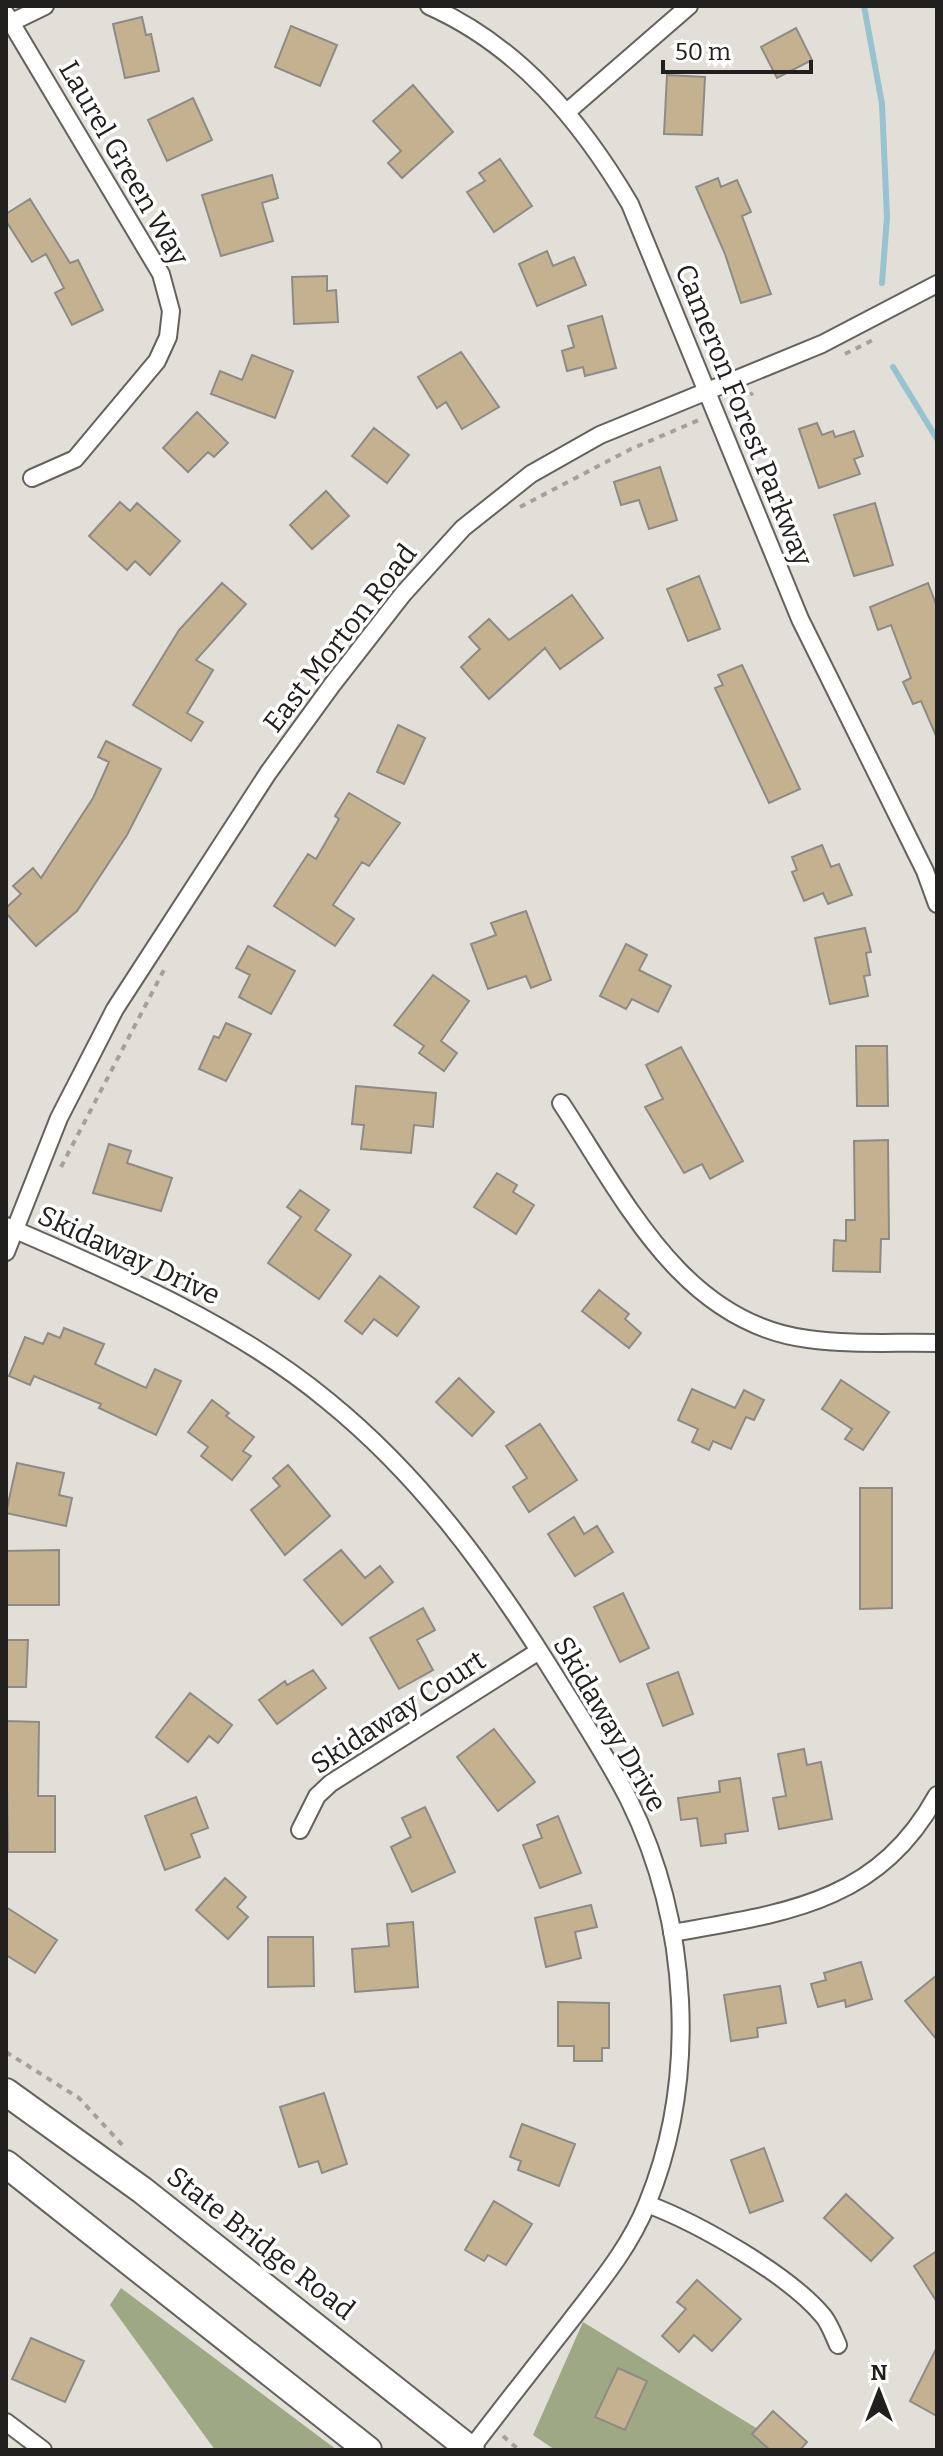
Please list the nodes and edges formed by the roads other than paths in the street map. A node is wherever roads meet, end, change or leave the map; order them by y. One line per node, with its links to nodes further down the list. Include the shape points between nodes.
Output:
1 (45, 6): 4 (street)
2 (429, 6): 5 (street, Cameron Forest Parkway, via 513,58)
3 (689, 6): 5 (street)
4 (8, 20): 8 (street, Laurel Green Way, via 161,274 171,311 168,337 157,361 75,459)
5 (568, 111): 7 (street, Cameron Forest Parkway, via 630,204)
6 (937, 284): 7 (street, East Morton Road, via 822,344)
7 (706, 391): 9 (street, Cameron Forest Parkway, via 800,619); 11 (street, East Morton Road, via 600,435 531,474 463,528 403,594 268,773 115,1009)
8 (32, 478)
9 (937, 904)
10 (561, 1103): 13 (street, via 661,1253 691,1285 723,1308 762,1327 808,1339)
11 (11, 1228): 12 (street, East Morton Road); 14 (street, Skidaway Drive, via 202,1316 326,1399 387,1452 441,1511)
12 (6, 1252)
13 (937, 1343)
14 (539, 1651): 16 (street, Skidaway Court, via 331,1783 317,1796); 17 (street, Skidaway Drive, via 630,1803 657,1870)
15 (937, 1795): 17 (street, via 886,1861 834,1895 774,1914)
16 (300, 1830)
17 (672, 1933): 20 (street, Skidaway Drive, via 680,2003 678,2074 666,2146)
18 (6, 2092): 25 (highway, State Bridge Road, via 142,2190)
19 (6, 2164): 24 (highway)
20 (647, 2204): 21 (street, via 704,2228 805,2297 826,2320); 25 (street, Skidaway Drive, via 611,2268)
21 (838, 2345)
22 (6, 2422): 23 (street)
23 (43, 2450)
24 (368, 2450)
25 (471, 2450)

